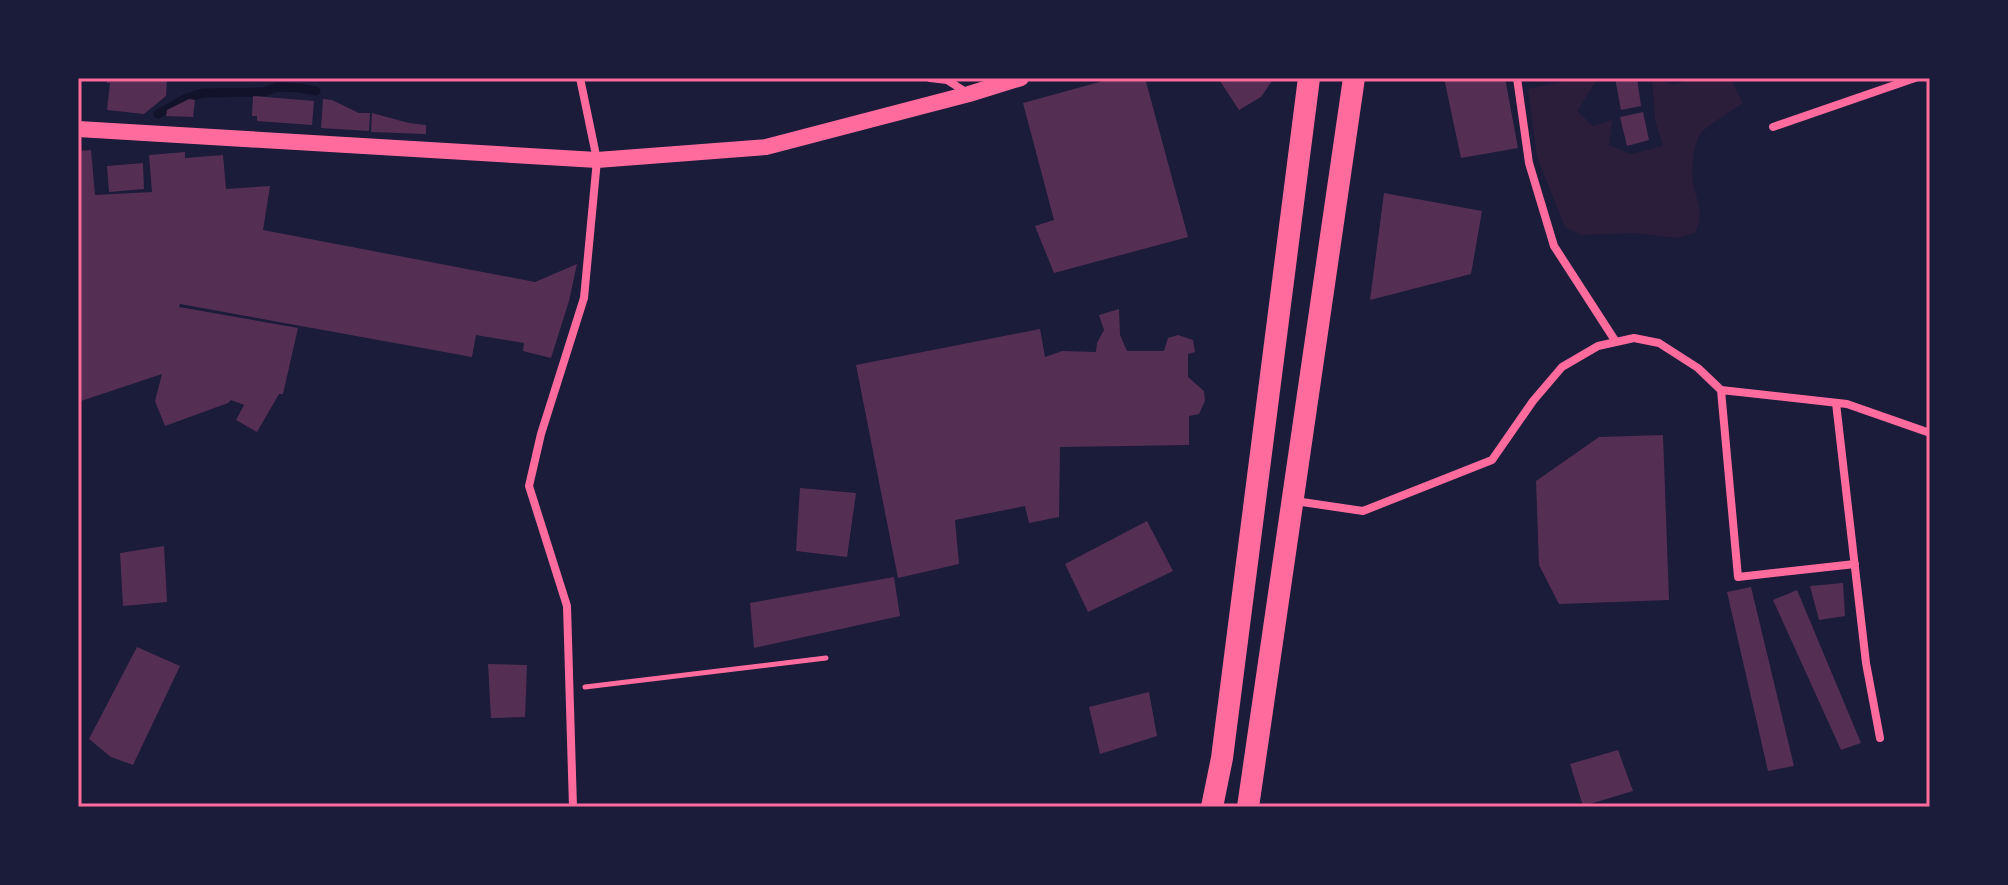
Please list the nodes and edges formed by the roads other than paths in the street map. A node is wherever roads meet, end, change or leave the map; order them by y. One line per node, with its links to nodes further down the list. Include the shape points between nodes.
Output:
1 (580, 78): 11 (street)
2 (930, 78): 8 (street, via 947,80)
3 (1021, 78): 8 (main road)
4 (1309, 78): 20 (highway)
5 (1354, 78): 16 (highway)
6 (1517, 78): 12 (street, via 1529,163 1554,246)
7 (1915, 78): 9 (street)
8 (969, 94): 11 (main road, via 766,147)
9 (1773, 127)
10 (78, 129): 11 (main road)
11 (597, 160): 19 (street, via 584,298 529,486 567,606)
12 (1616, 342): 13 (street, via 1634,338 1659,343); 16 (street, via 1562,367 1492,460 1363,511)
13 (1721, 390): 14 (street); 17 (street, via 1738,577)
14 (1836, 403): 15 (street); 17 (street)
15 (1930, 433)
16 (1293, 501): 21 (highway)
17 (1855, 564): 18 (street)
18 (1880, 738)
19 (573, 807)
20 (1212, 807)
21 (1248, 807)

